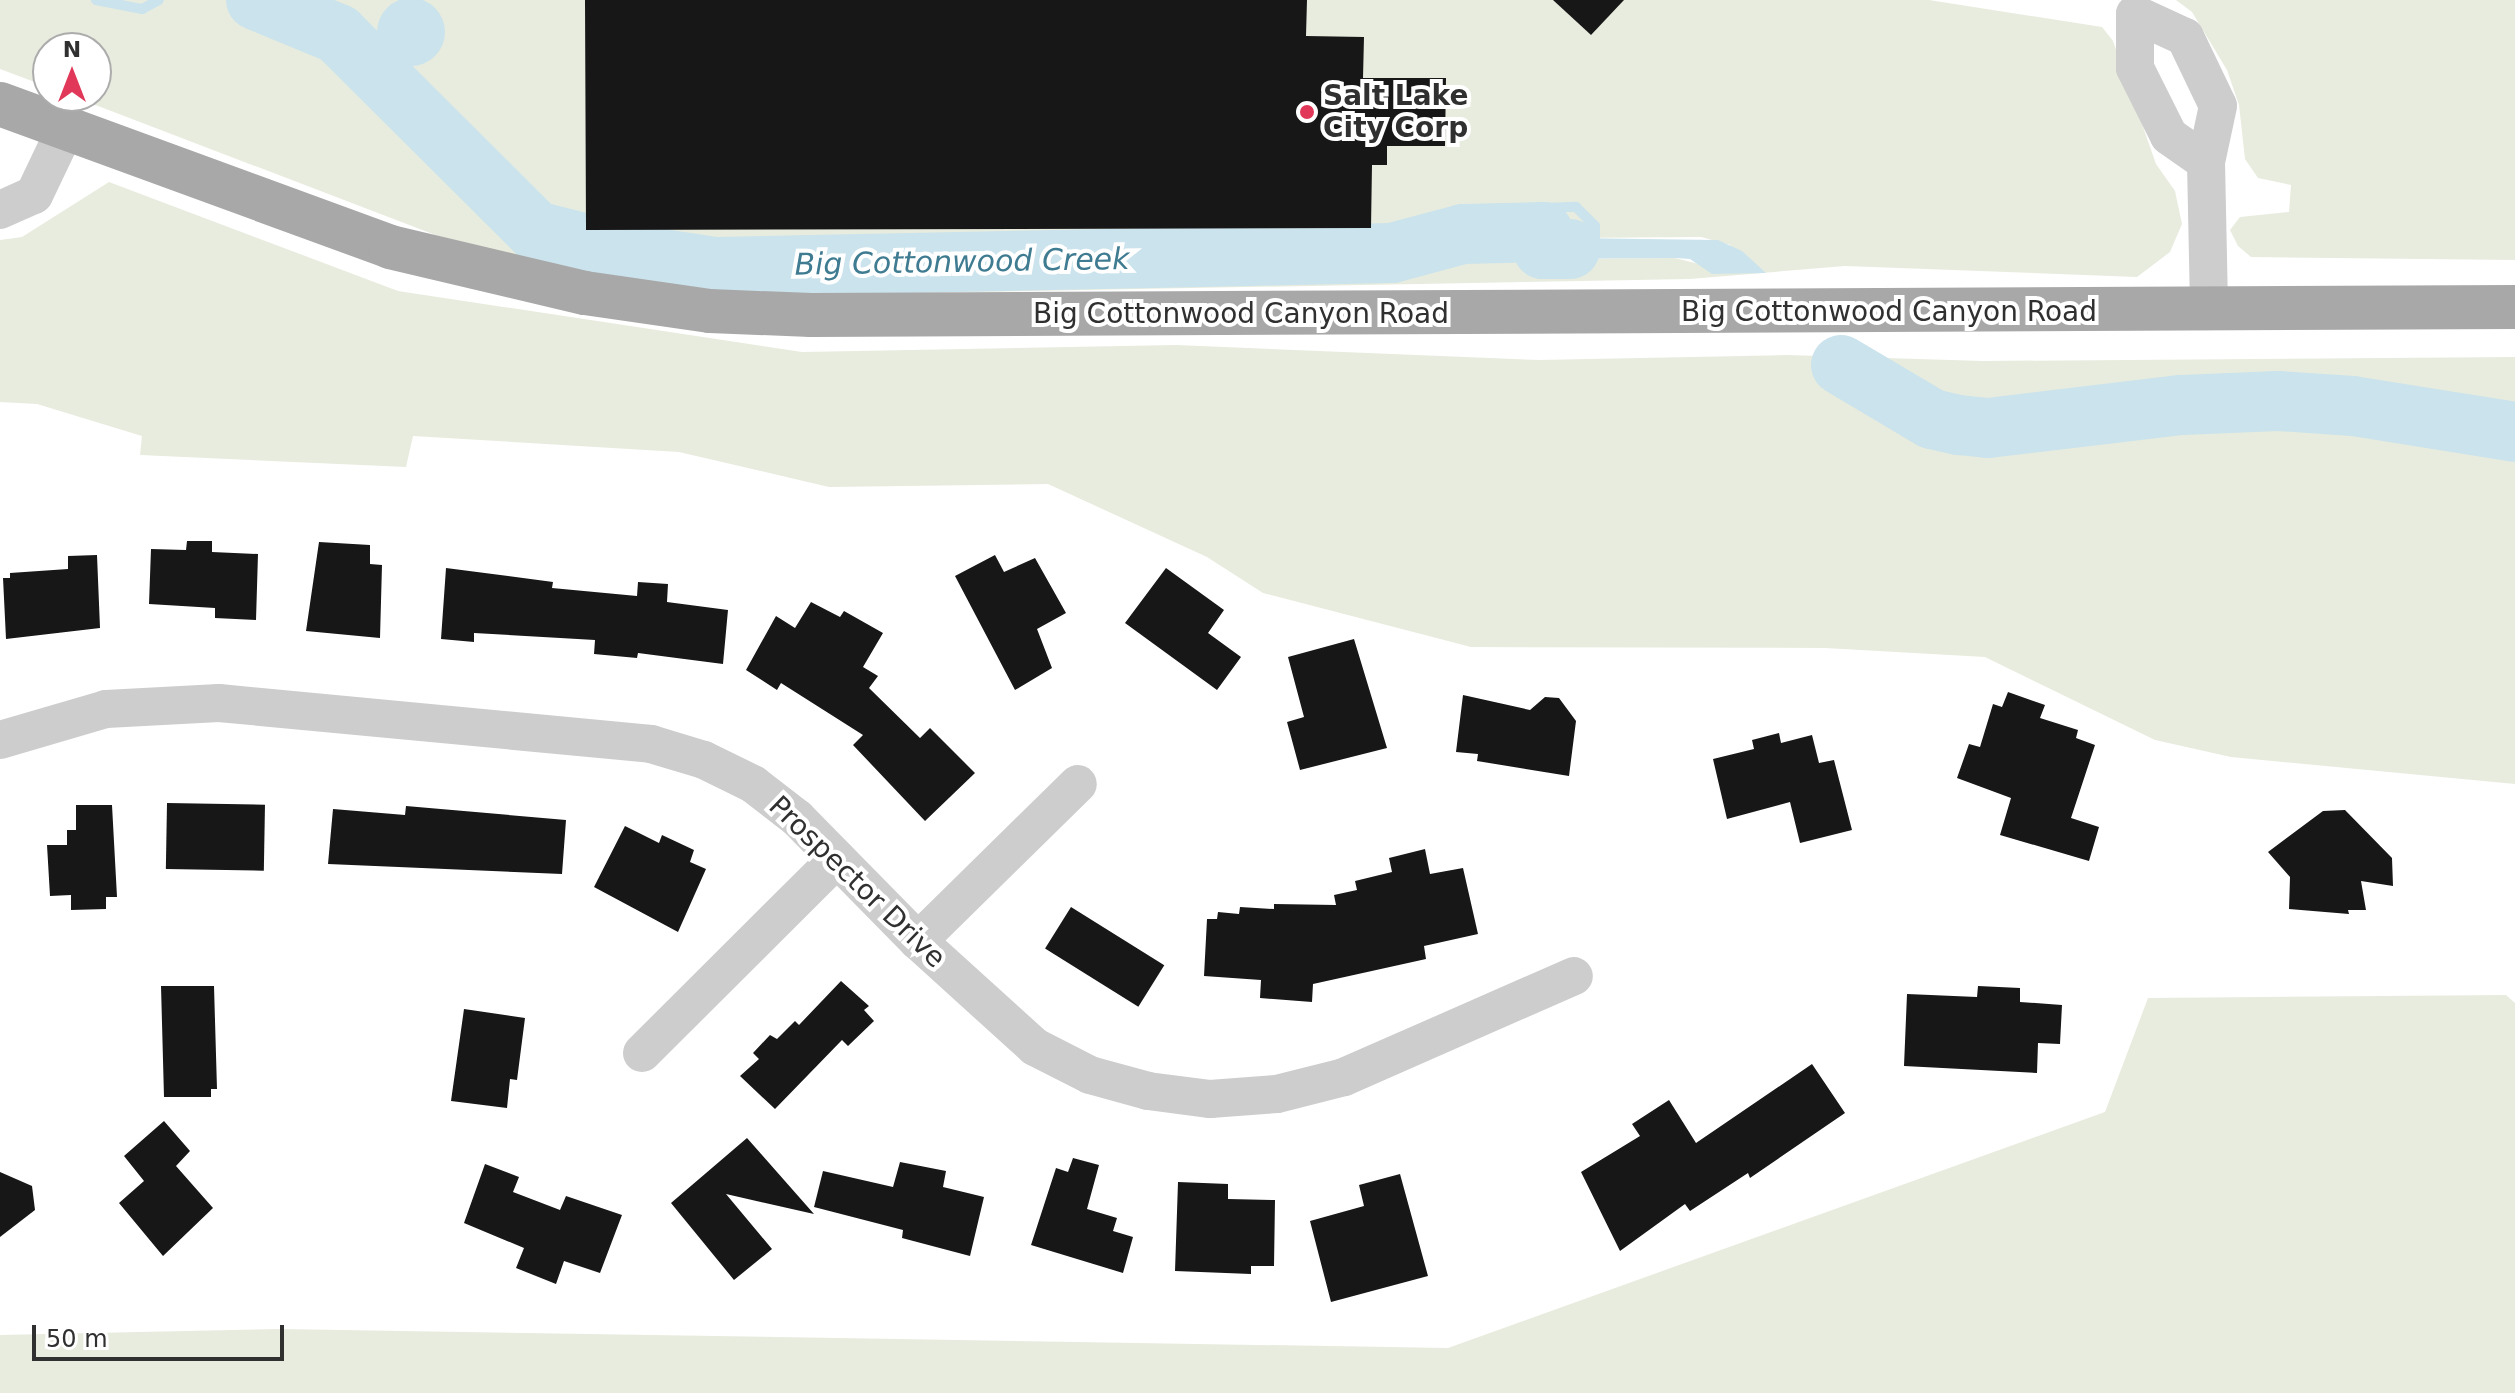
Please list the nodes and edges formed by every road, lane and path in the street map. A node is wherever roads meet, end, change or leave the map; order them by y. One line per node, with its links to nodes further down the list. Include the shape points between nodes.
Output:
1 (2128, 7): 4 (street, via 2135,68 2169,136); 4 (street, via 2185,37 2199,64 2218,106)
2 (0, 104): 3 (main road, Big Cottonwood Canyon Road)
3 (65, 130): 5 (street, via 34,195); 7 (main road, Big Cottonwood Canyon Road, via 390,247 585,293 710,311)
4 (2206, 162): 7 (street)
5 (0, 210)
6 (2515, 307): 7 (main road, Big Cottonwood Canyon Road)
7 (2209, 311)
8 (0, 740): 10 (street, Prospector Drive, via 106,709 176,703 651,744 704,760 753,784)
9 (1078, 784): 11 (street)
10 (837, 859): 11 (street, Prospector Drive); 13 (street)
11 (918, 941): 12 (street, Prospector Drive, via 1035,1047 1090,1075 1148,1091 1210,1099 1277,1094 1344,1077)
12 (1574, 976)
13 (642, 1053)

